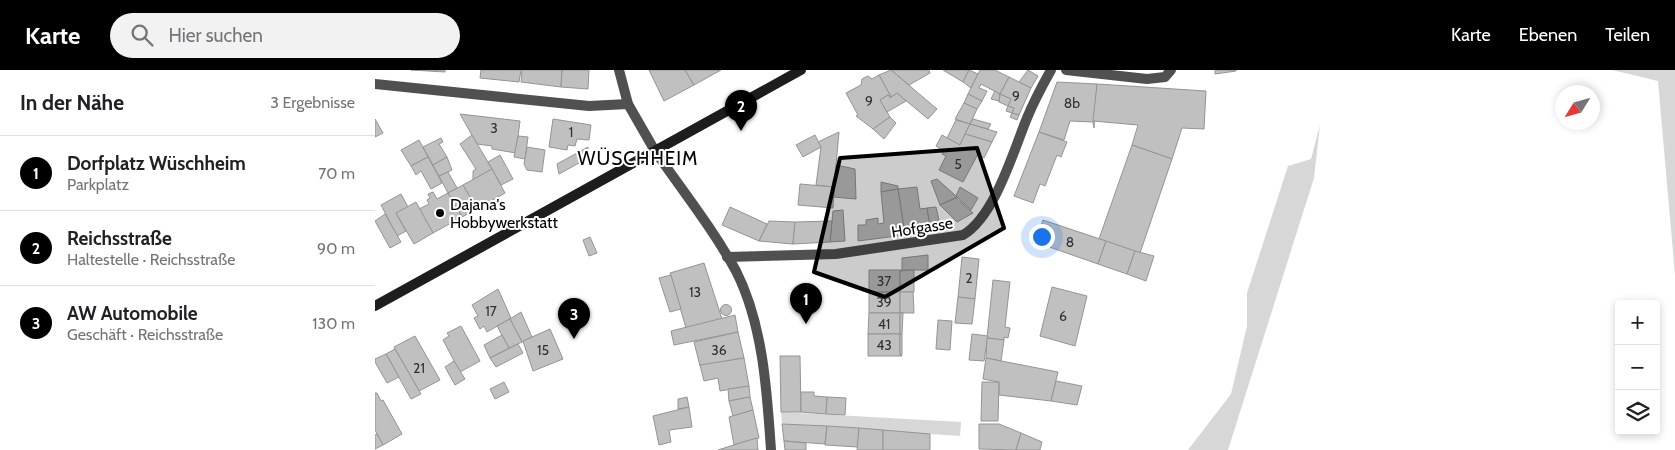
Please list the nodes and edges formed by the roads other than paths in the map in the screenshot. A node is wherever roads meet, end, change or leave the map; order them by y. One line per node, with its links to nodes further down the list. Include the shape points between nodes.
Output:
1 (619, 70): 7 (street)
2 (801, 70): 8 (main road)
3 (1051, 70): 9 (street, Hofgasse, via 1038,92 987,211 969,232 836,254)
4 (1066, 70): 5 (street, via 1147,79 1165,77)
5 (1171, 70)
6 (375, 84): 7 (street, via 589,106)
7 (628, 104): 8 (street)
8 (655, 151): 9 (street); 10 (main road)
9 (727, 257): 11 (street, via 744,290 756,333 763,367)
10 (375, 306)
11 (771, 450)

